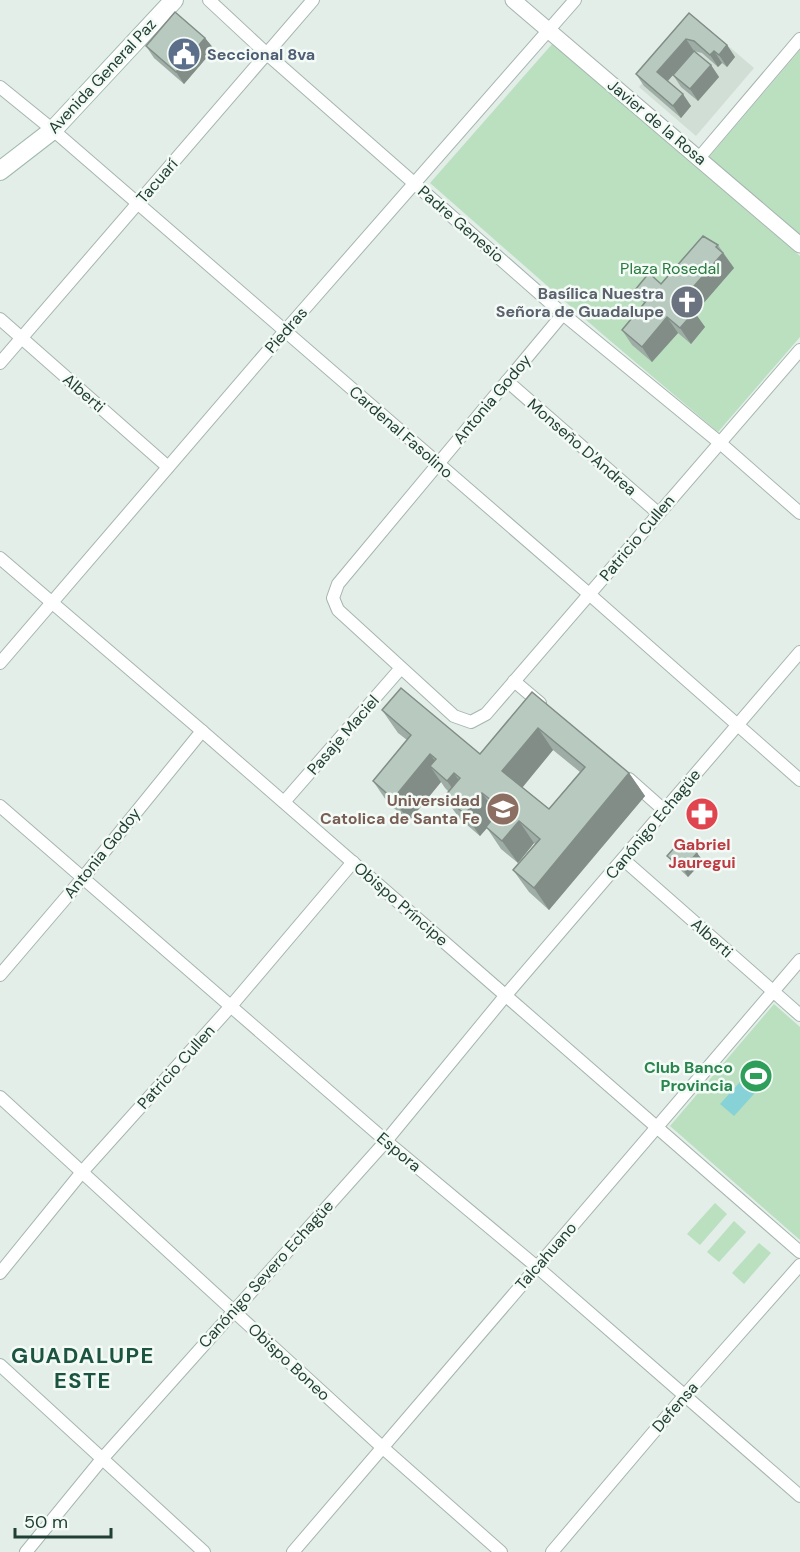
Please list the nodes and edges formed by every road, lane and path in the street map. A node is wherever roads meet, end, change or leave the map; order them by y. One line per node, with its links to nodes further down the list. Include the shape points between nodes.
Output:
1 (174, 0): 10 (main road, Avenida General Paz)
2 (209, 0): 8 (street, Padre Genesio)
3 (313, 0): 8 (street, Tacuarí)
4 (513, 0): 6 (street, Javier de la Rosa)
5 (575, 0): 6 (street, Piedras)
6 (548, 31): 11 (street, Javier de la Rosa); 13 (street, Piedras)
7 (800, 39): 11 (street)
8 (267, 54): 13 (street, Padre Genesio); 14 (street, Tacuarí)
9 (0, 87): 10 (street, Cardenal Fasolino)
10 (53, 130): 12 (main road, Avenida General Paz); 14 (street, Cardenal Fasolino)
11 (699, 158): 15 (street, Javier de la Rosa)
12 (0, 171)
13 (415, 183): 16 (street, Padre Genesio); 18 (street, Piedras)
14 (138, 204): 18 (street, Cardenal Fasolino); 19 (street, Tacuarí)
15 (800, 245)
16 (563, 314): 22 (street, Antonia Godoy); 23 (street, Padre Genesio)
17 (0, 319): 19 (street, Alberti)
18 (285, 331): 24 (street, Cardenal Fasolino); 25 (street, Piedras)
19 (21, 338): 21 (street, Tacuarí); 25 (street, Alberti)
20 (800, 350): 23 (street, Patricio Cullen)
21 (0, 363)
22 (507, 381): 24 (street, Antonia Godoy); 26 (street, Monseño D'Andrea)
23 (719, 442): 26 (street, Patricio Cullen); 27 (street, Padre Genesio)
24 (438, 464): 29 (street, Cardenal Fasolino); 33 (street, Antonia Godoy, via 338,584 333,598 338,610)
25 (168, 467): 30 (street, Piedras)
26 (658, 513): 29 (street, Patricio Cullen)
27 (800, 513)
28 (0, 558): 30 (street, Obispo Príncipe)
29 (589, 594): 34 (street, Patricio Cullen); 36 (street, Cardenal Fasolino)
30 (52, 603): 32 (street, Piedras); 37 (street, Obispo Príncipe)
31 (800, 652): 36 (street, Canónigo Echagüe)
32 (0, 663)
33 (401, 668): 34 (street, Patricio Cullen, via 454,716 471,722 486,714); 40 (street, Pasaje Maciel)
34 (514, 681): 35 (street)
35 (549, 711)
36 (737, 725): 39 (street, Cardenal Fasolino); 42 (street, Canónigo Echagüe)
37 (202, 731): 40 (street, Obispo Príncipe); 45 (street, Antonia Godoy)
38 (621, 772): 42 (street)
39 (800, 780)
40 (284, 802): 44 (street, Obispo Príncipe)
41 (0, 806): 45 (street, Espora)
42 (665, 811): 43 (street, Canónigo Echagüe)
43 (624, 860): 48 (street, Alberti); 49 (street, Canónigo Echagüe)
44 (353, 862): 49 (street, Obispo Príncipe); 50 (street, Patricio Cullen)
45 (82, 879): 47 (street, Antonia Godoy); 50 (street, Espora)
46 (800, 960): 48 (street, Talcahuano)
47 (0, 975)
48 (773, 992): 51 (street, Alberti); 53 (street, Talcahuano)
49 (506, 995): 53 (street, Obispo Príncipe); 54 (street, Canónigo Severo Echagüe)
50 (231, 1006): 54 (street, Espora); 55 (street, Patricio Cullen)
51 (800, 1015)
52 (0, 1097): 55 (street, Obispo Boneo)
53 (656, 1128): 56 (street, Obispo Príncipe); 58 (street, Talcahuano)
54 (386, 1141): 58 (street, Espora); 60 (street, Canónigo Severo Echagüe)
55 (82, 1172): 59 (street, Patricio Cullen); 60 (street, Obispo Boneo)
56 (800, 1252)
57 (800, 1265): 62 (street, Defensa)
58 (537, 1267): 62 (street, Espora); 63 (street, Talcahuano)
59 (0, 1273)
60 (234, 1310): 63 (street, Obispo Boneo); 64 (street, Canónigo Severo Echagüe)
61 (0, 1365): 64 (street)
62 (685, 1395): 65 (street, Espora); 70 (street, Defensa)
63 (382, 1448): 68 (street, Talcahuano); 69 (street, Obispo Boneo)
64 (102, 1459): 66 (street, Canónigo Severo Echagüe); 67 (street)
65 (800, 1496)
66 (26, 1552)
67 (204, 1552)
68 (293, 1552)
69 (501, 1552)
70 (552, 1552)

